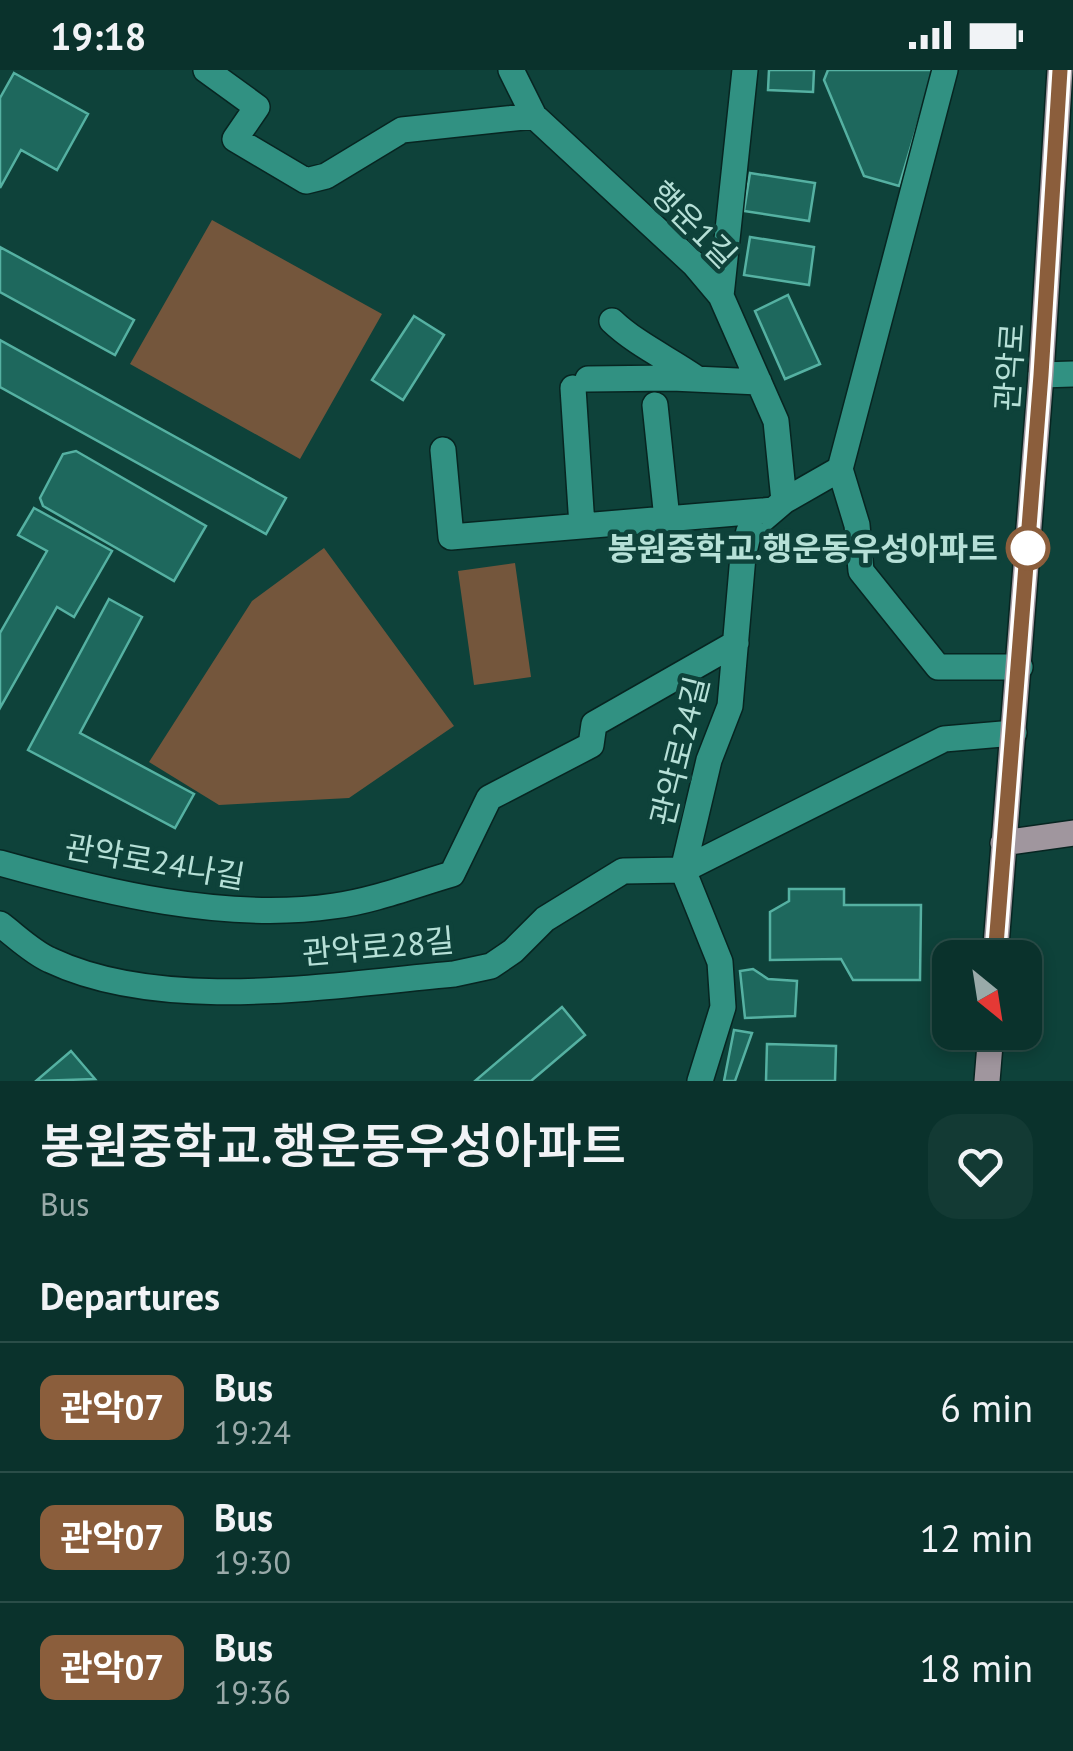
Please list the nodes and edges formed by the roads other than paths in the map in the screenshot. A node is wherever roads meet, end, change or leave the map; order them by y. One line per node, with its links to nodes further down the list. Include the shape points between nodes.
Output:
1 (206, 70): 6 (street, via 258,106 236,139 306,181 402,130)
2 (745, 70): 7 (street)
3 (945, 70): 15 (street)
4 (1060, 70): 10 (main road, 관악로)
5 (519, 75): 6 (street, 행운1길)
6 (534, 116): 7 (street, 행운1길)
7 (720, 296): 12 (street, 행운1길)
8 (612, 321): 11 (street)
9 (1073, 374): 10 (street)
10 (1041, 375): 20 (main road, 관악로)
11 (700, 381): 12 (street); 18 (street, via 580,384)
12 (759, 382): 16 (street, 행운1길, via 776,422)
13 (655, 404): 17 (street)
14 (444, 450): 18 (street, via 452,537)
15 (840, 469): 16 (street, 관악로24길); 20 (street, via 861,572 938,668)
16 (778, 506): 17 (street); 19 (street, 관악로24길, via 749,531)
17 (667, 519): 18 (street)
18 (582, 526)
19 (736, 643): 24 (street, 관악로24나길, via 594,724 592,745 490,798 452,874 336,906 238,912 80,886); 25 (street, 관악로24길, via 730,706 709,760)
20 (1020, 668): 21 (main road, 관악로)
21 (1014, 733): 23 (main road, 관악로); 25 (street, 관악로28길, via 944,739)
22 (1073, 833): 23 (main road)
23 (1003, 844): 27 (main road, 관악로)
24 (0, 862)
25 (683, 870): 26 (street, 관악로28길, via 623,871 544,918 490,966 348,983 212,992 92,976 46,959); 29 (street, 관악로24길, via 720,962 723,1008)
26 (0, 924)
27 (997, 940)
28 (989, 1050): 30 (main road)
29 (700, 1081)
30 (987, 1081)

